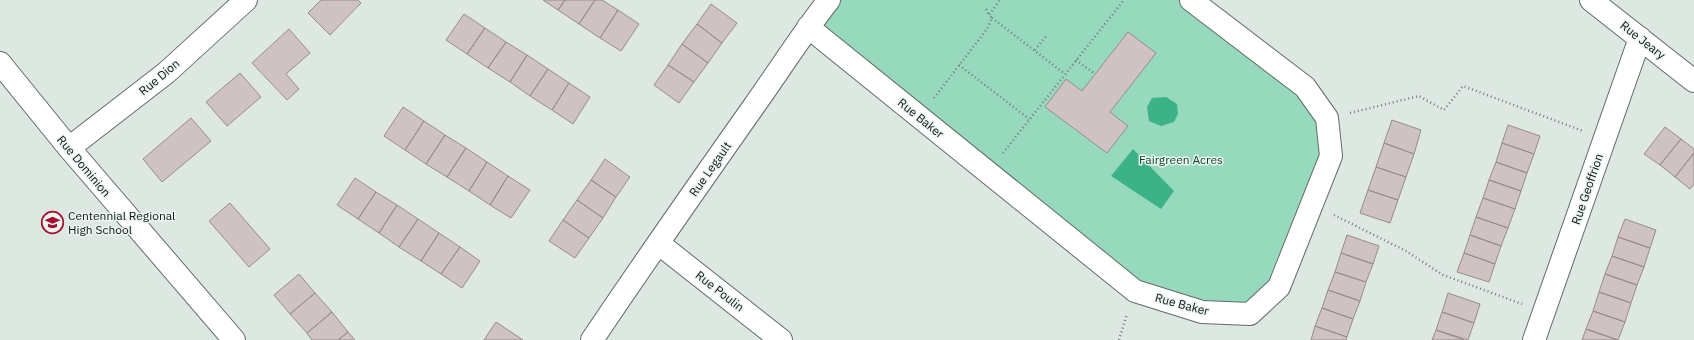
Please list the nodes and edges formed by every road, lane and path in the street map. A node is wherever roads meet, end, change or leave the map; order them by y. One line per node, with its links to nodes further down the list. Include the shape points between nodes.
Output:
1 (246, 0): 24 (street, Rue Dion, via 166,73)
2 (829, 0): 10 (street, Rue Legault)
3 (1000, 0): 8 (path)
4 (1124, 0): 14 (path)
5 (1191, 0): 21 (street, Rue Baker, via 1305,87)
6 (1592, 0): 12 (street, Rue Jeary)
7 (986, 9): 8 (path)
8 (989, 15): 9 (path)
9 (992, 18): 13 (path); 16 (path, via 987,29)
10 (808, 26): 20 (street, Rue Baker); 27 (street, Rue Legault)
11 (1047, 35): 13 (path)
12 (1640, 38): 19 (street, Rue Jeary); 23 (street, Rue Geoffrion)
13 (1035, 50): 17 (path)
14 (1076, 60): 17 (path); 18 (path)
15 (0, 63): 24 (street, Rue Dominion)
16 (959, 65): 20 (path); 22 (path)
17 (1065, 74): 22 (path)
18 (1095, 74)
19 (1694, 81)
20 (920, 117): 25 (street, Rue Baker)
21 (1327, 118): 23 (path, via 1419,96 1444,110 1463,86); 26 (street, Rue Baker, via 1331,156)
22 (1029, 119): 25 (path)
23 (1604, 139): 28 (street, Rue Geoffrion)
24 (68, 148): 29 (street, Rue Dominion)
25 (988, 172): 26 (street, Rue Baker, via 1135,291 1202,312 1250,314 1267,298 1279,286)
26 (1312, 204): 28 (path, via 1406,250 1443,275)
27 (658, 242): 30 (street, Rue Legault); 31 (street, Rue Poulin)
28 (1544, 312): 32 (street, Rue Geoffrion)
29 (234, 340)
30 (592, 340)
31 (782, 340)
32 (1534, 340)

